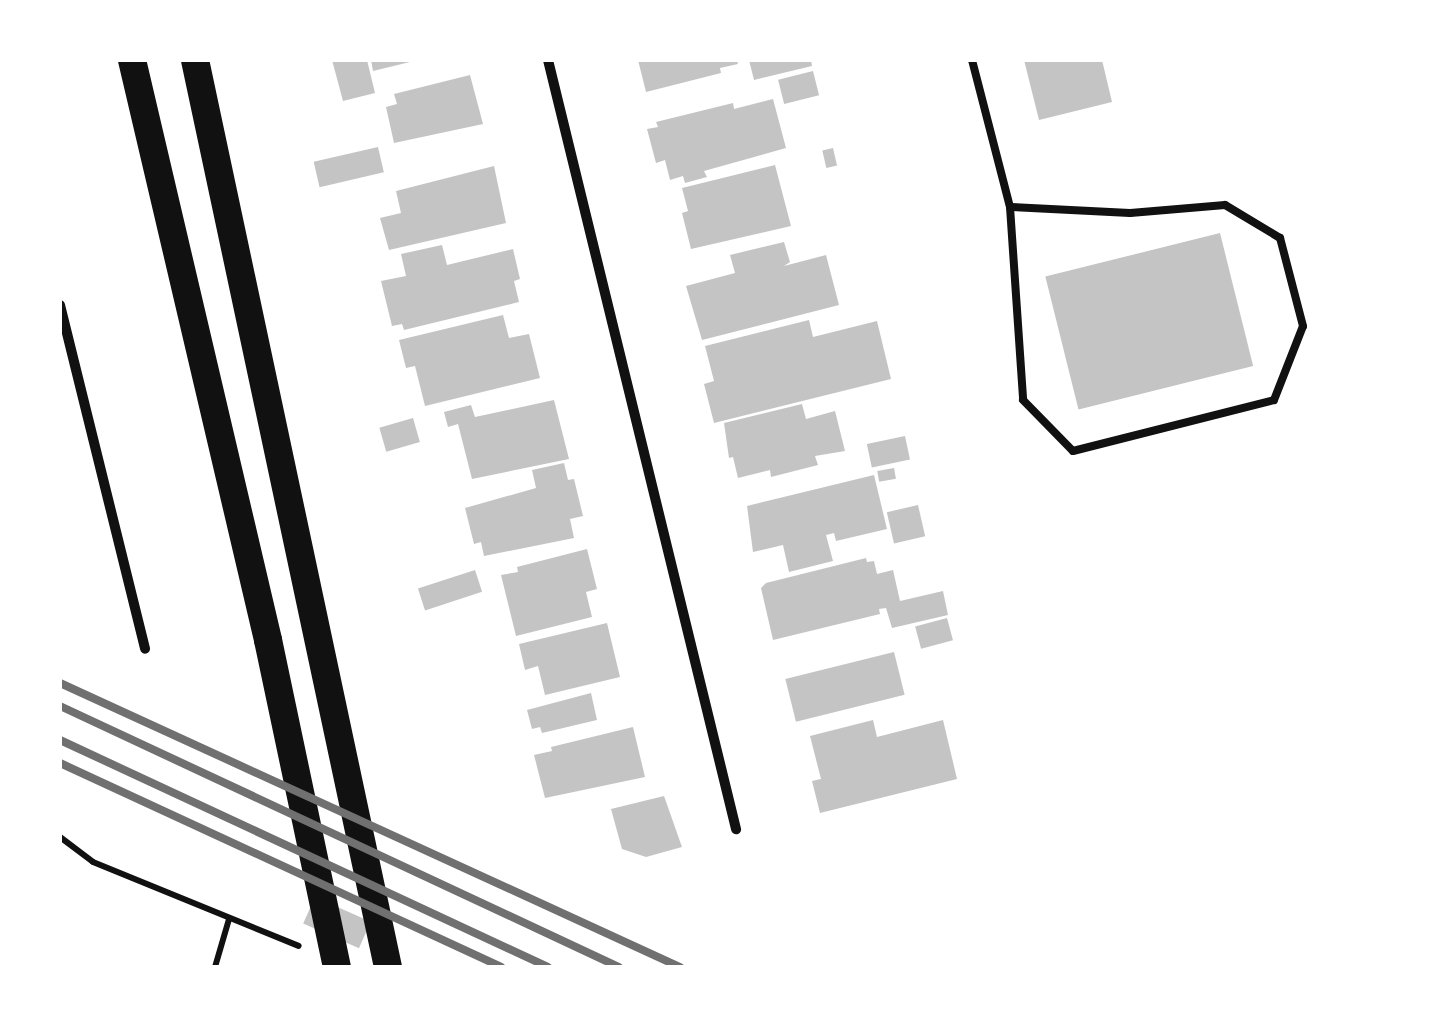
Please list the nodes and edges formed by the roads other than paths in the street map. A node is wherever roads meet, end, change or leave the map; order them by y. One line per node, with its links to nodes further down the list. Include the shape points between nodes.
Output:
1 (132, 60): 9 (highway, via 268,640)
2 (195, 60): 10 (highway)
3 (548, 60): 8 (street)
4 (972, 60): 5 (lane)
5 (1010, 207): 5 (lane, via 1023,400 1073,451 1274,400 1303,326 1280,238 1225,205 1130,213)
6 (60, 305): 7 (street)
7 (146, 649)
8 (736, 829)
9 (327, 960)
10 (388, 967)

